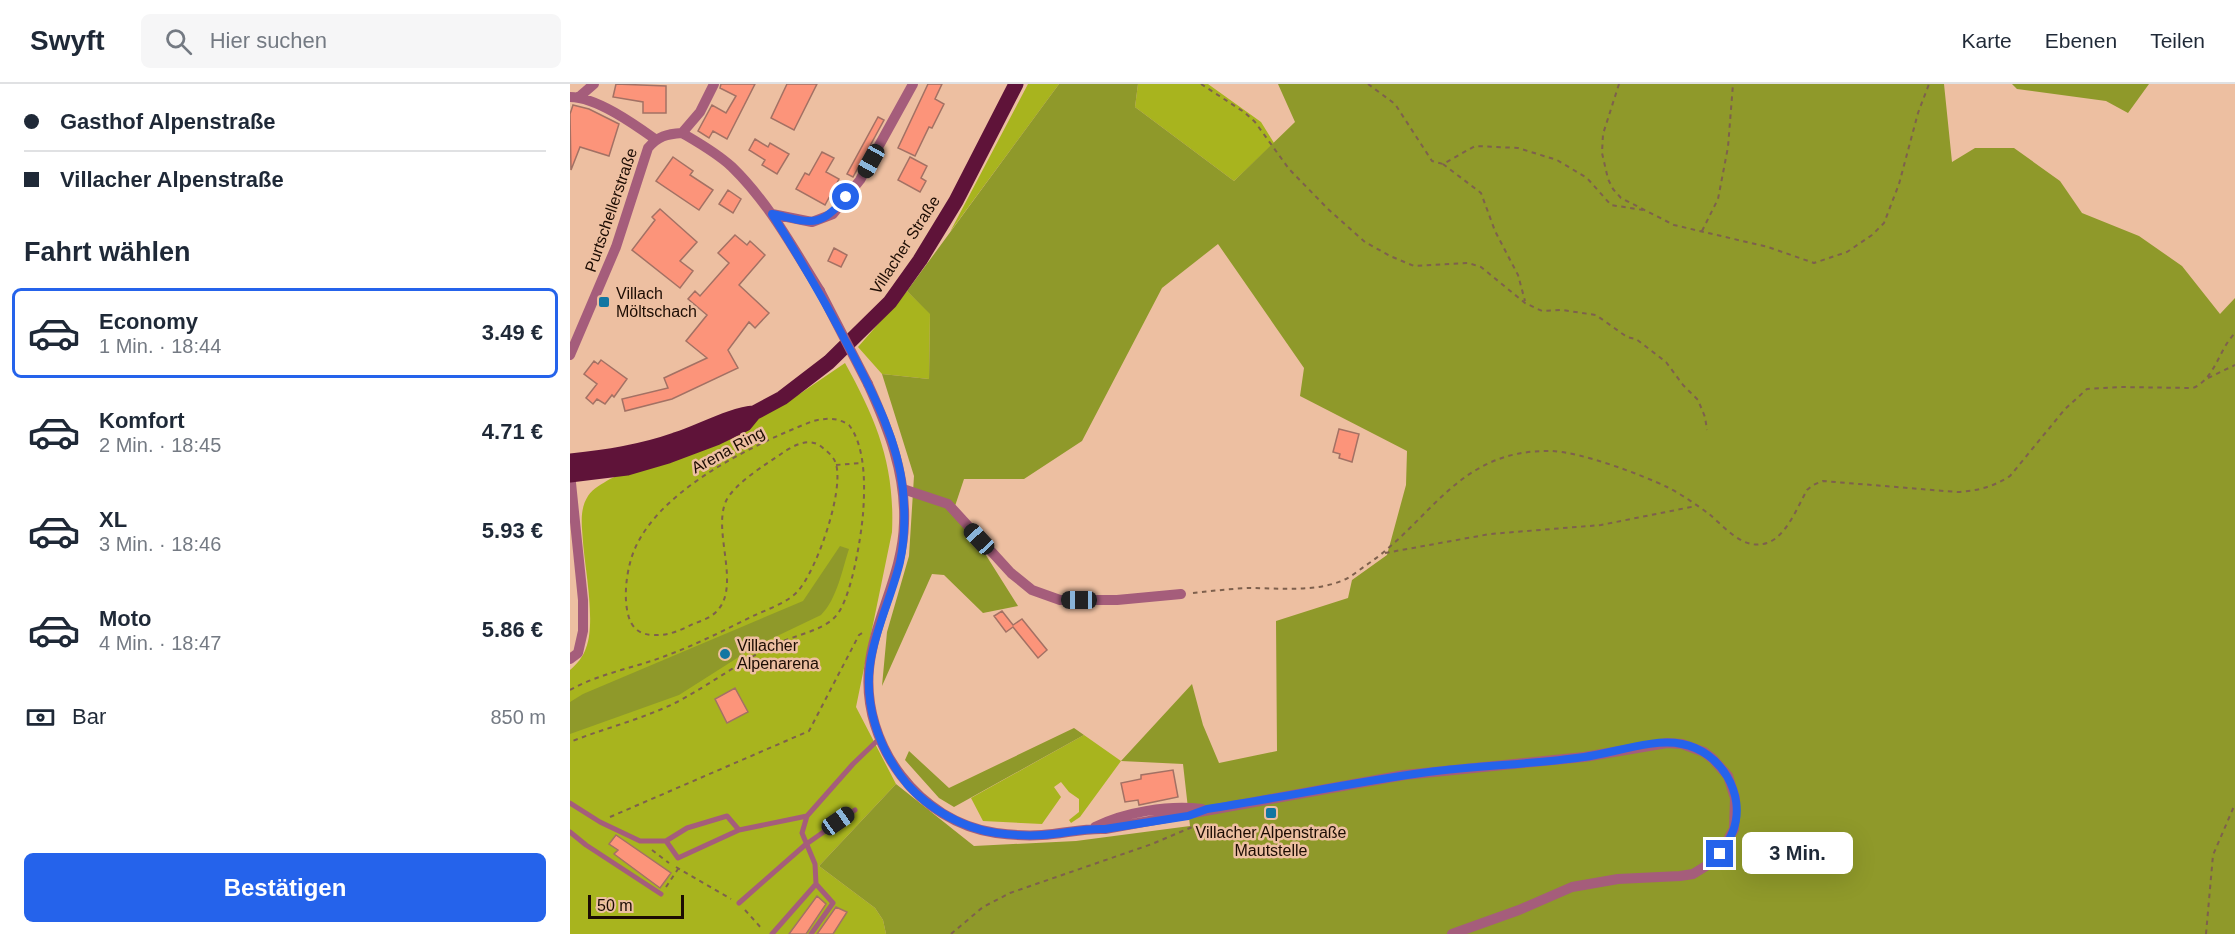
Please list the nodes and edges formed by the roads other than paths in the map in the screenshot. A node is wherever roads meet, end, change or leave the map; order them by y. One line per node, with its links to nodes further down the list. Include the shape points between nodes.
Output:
1 (594, 84): 5 (street)
2 (714, 84): 6 (street, via 704,106)
3 (913, 84): 8 (street, via 860,180 833,214 812,222)
4 (1016, 84): 11 (main road, Villacher Straße, via 956,201 890,302 858,337 808,381)
5 (574, 97): 7 (street, via 615,113)
6 (682, 133): 7 (street, Purtschellerstraße); 8 (street, via 730,165)
7 (655, 139): 9 (street, Purtschellerstraße, via 643,158 616,247 595,299)
8 (772, 214): 14 (street, bridge, via 820,291 868,384 888,428)
9 (573, 338): 10 (street, Purtschellerstraße)
10 (570, 355)
11 (754, 413): 12 (main road, Villacher Straße, via 742,414 666,444); 13 (main road, Villacher Straße, via 745,424 731,431 668,456 627,468)
12 (570, 461)
13 (570, 474): 16 (street, via 583,631 578,653)
14 (903, 489): 15 (street, via 948,504 1011,573 1032,590 1060,600); 17 (street, via 900,562 869,669 872,716)
15 (1181, 594)
16 (570, 659)
17 (879, 738): 20 (lane); 30 (street, via 890,761 914,792 946,815 995,833 1019,835 1105,829 1416,773 1584,757 1668,743 1704,752 1728,776 1736,798 1734,829 1720,854 1693,874 1618,879 1572,887)
18 (570, 802): 23 (lane, via 640,841)
19 (855, 810): 24 (lane)
20 (807, 816): 21 (lane); 24 (lane, via 802,833)
21 (739, 830): 23 (lane, via 727,816 687,828); 23 (lane, via 678,858)
22 (570, 832): 26 (lane)
23 (666, 841)
24 (806, 845): 25 (lane, via 815,864); 27 (lane)
25 (816, 884): 28 (lane); 29 (lane, via 833,903)
26 (663, 891)
27 (739, 903)
28 (772, 934)
29 (811, 934)
30 (1452, 934)

